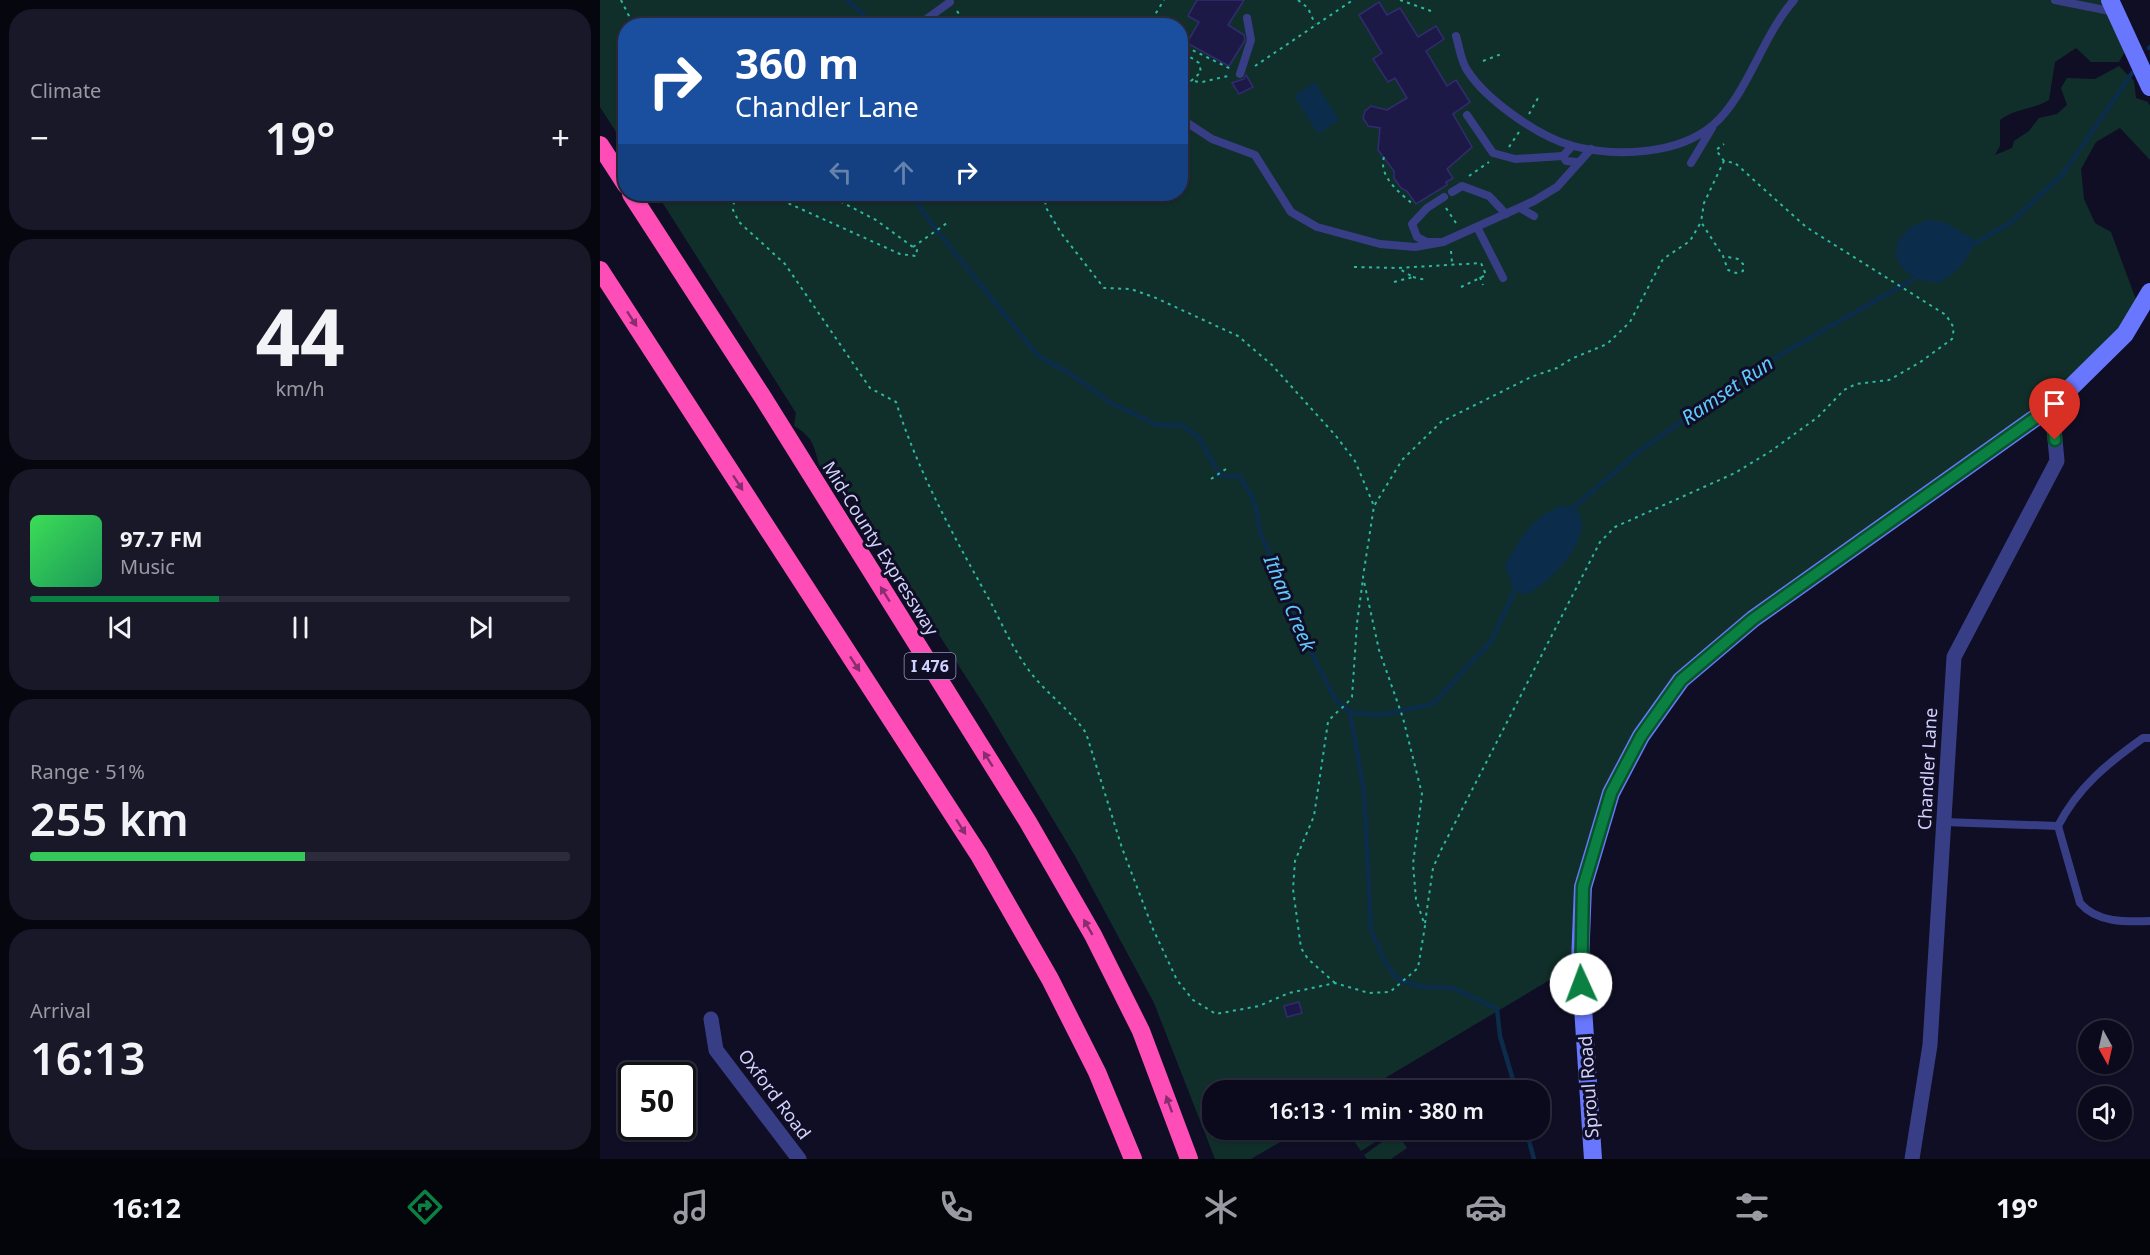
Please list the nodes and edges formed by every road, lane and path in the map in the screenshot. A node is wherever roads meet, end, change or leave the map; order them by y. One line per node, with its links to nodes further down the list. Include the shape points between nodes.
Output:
1 (621, 0): 10 (path)
2 (1164, 0): 13 (path)
3 (1298, 0): 15 (path, via 1308,8)
4 (1400, 0): 9 (path)
5 (1794, 0): 26 (lane, via 1755,59 1738,94)
6 (2055, 0): 8 (lane)
7 (951, 2): 11 (lane); 12 (path)
8 (2113, 6): 21 (main road)
9 (1431, 11)
10 (630, 18)
11 (928, 18)
12 (962, 18)
13 (1153, 18)
14 (1247, 18): 19 (lane, via 1251,40)
15 (1315, 24)
16 (1456, 36): 30 (lane, via 1466,69 1497,102 1536,129)
17 (1504, 53): 18 (path)
18 (1483, 61)
19 (1240, 74): 20 (path, via 1202,82)
20 (1188, 81)
21 (2150, 87)
22 (1538, 98): 24 (path)
23 (1467, 115): 33 (lane, via 1493,153 1515,159)
24 (1528, 116)
25 (1188, 123): 56 (lane, via 1212,139 1255,154 1291,212 1317,227 1380,244 1416,247)
26 (1714, 124): 31 (lane, via 1696,138 1669,147 1616,152); 38 (lane)
27 (1520, 130): 32 (path)
28 (1724, 144): 36 (path, via 1716,150)
29 (600, 145): 39 (highway)
30 (1572, 146): 31 (lane); 33 (lane)
31 (1592, 149): 37 (lane)
32 (1507, 150)
33 (1563, 156): 37 (lane, via 1566,161)
34 (1384, 157): 48 (path, via 1383,168 1401,196)
35 (1492, 159): 40 (path)
36 (1724, 161): 52 (path, via 1704,203); 79 (path, via 1735,162 1806,227 1946,315 1954,328 1952,339 1888,380 1856,384 1844,390 1818,417 1771,451 1735,473 1615,527 1600,542 1441,850 1433,868)
37 (1577, 162): 49 (lane, via 1557,187)
38 (1691, 163)
39 (618, 173)
40 (1464, 179)
41 (1452, 192): 50 (lane, via 1462,186 1489,196)
42 (1442, 198): 55 (path); 56 (lane, via 1412,224 1417,237 1427,242)
43 (636, 201): 84 (highway, Mid-County Expressway / I 476, one-way to 43, via 1141,1031 1093,935 1034,832)
44 (734, 201): 80 (path, via 733,210 739,222 785,264 870,388 896,402 908,443 942,513 1027,668 1086,733 1122,848 1177,980 1193,1000 1216,1014)
45 (783, 201): 57 (path, via 900,254 916,256)
46 (839, 201): 57 (path, via 876,220)
47 (1046, 201): 73 (path, via 1061,233 1104,288 1131,290 1187,311 1238,336 1272,365 1355,461)
48 (1414, 205)
49 (1520, 208): 50 (lane); 51 (lane)
50 (1506, 214): 54 (lane)
51 (1534, 216)
52 (1701, 222): 58 (path); 73 (path, via 1690,241 1663,259 1630,322 1607,344 1441,422 1402,460)
53 (946, 224): 57 (path)
54 (1477, 227): 55 (lane); 64 (lane)
55 (1462, 233): 56 (lane)
56 (1443, 242)
57 (913, 247)
58 (1723, 256): 58 (path, via 1728,270 1743,271 1738,258)
59 (1354, 267): 60 (path)
60 (1398, 268): 62 (path); 63 (path, via 1481,263 1486,275)
61 (600, 270): 83 (highway, one-way to 83, via 979,855 1050,979)
62 (1413, 277): 65 (path); 66 (path)
63 (1480, 278): 67 (path); 68 (path)
64 (1503, 278)
65 (1426, 280)
66 (1394, 282)
67 (1483, 285)
68 (1461, 287)
69 (2150, 292): 70 (main road, Sproul Road, via 2108,354)
70 (2052, 406): 76 (street, Chandler Lane, via 2057,461 1954,657); 85 (main road, Sproul Road, via 1753,619 1681,680 1641,736 1611,793 1583,887 1580,962)
71 (1226, 469): 72 (path)
72 (1211, 479)
73 (1374, 506): 74 (path)
74 (1363, 577): 79 (path, via 1379,650 1403,718 1422,794 1413,864 1416,899); 80 (path, via 1352,698 1328,723 1314,816 1295,861 1293,890 1300,948)
75 (2150, 738): 77 (lane, via 2143,738 2108,764 2070,803)
76 (1944, 822): 77 (lane); 86 (street, Chandler Lane, via 1930,1045)
77 (2058, 826): 78 (lane, via 2080,903 2088,912 2123,922)
78 (2150, 921)
79 (1425, 926): 80 (path, via 1418,968 1390,992 1369,993)
80 (1335, 984)
81 (711, 1018): 82 (street, Oxford Road, via 716,1050)
82 (800, 1159)
83 (1133, 1159)
84 (1189, 1159)
85 (1593, 1159)
86 (1912, 1159)

